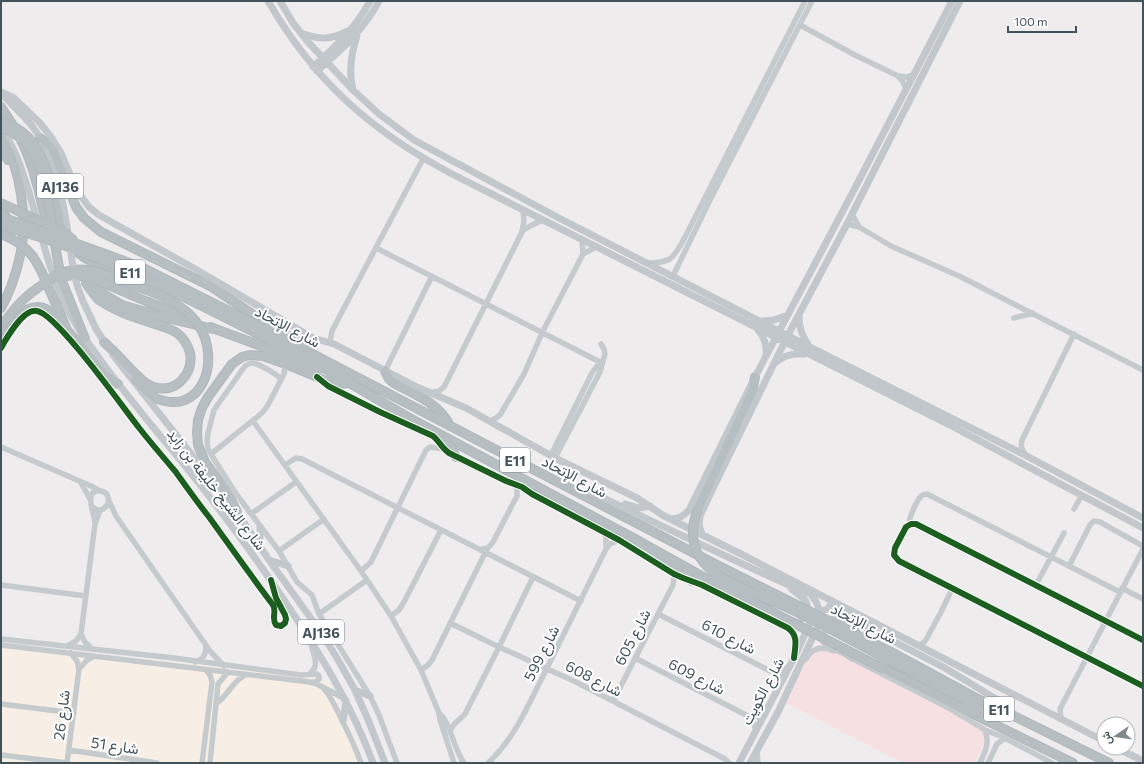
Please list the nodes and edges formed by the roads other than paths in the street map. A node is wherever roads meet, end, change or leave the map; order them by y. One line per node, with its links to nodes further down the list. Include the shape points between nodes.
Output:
1 (268, 1): 14 (main road, via 292,40)
2 (280, 1): 11 (main road)
3 (370, 1): 10 (main road)
4 (379, 1): 12 (main road)
5 (805, 1): 39 (street)
6 (812, 1): 9 (street)
7 (952, 1): 15 (main road)
8 (960, 1): 32 (main road)
9 (800, 25): 16 (street); 41 (street)
10 (350, 30): 11 (main road, via 327,39); 13 (main road)
11 (300, 33): 13 (main road)
12 (357, 34): 13 (main road); 18 (main road, via 351,60)
13 (325, 61): 14 (main road); 18 (main road)
14 (315, 69): 26 (main road, via 367,120)
15 (914, 75): 16 (street); 17 (main road)
16 (898, 76): 17 (street)
17 (906, 89): 28 (main road)
18 (353, 90): 46 (main road, via 392,125 420,144)
19 (1, 93): 24 (main road, AJ136); 72 (main road, via 14,98 40,123 59,149 81,196 99,216 313,338)
20 (1, 107): 47 (highway, via 30,159 49,226)
21 (1, 122): 44 (highway, bridge, via 19,128 35,146 46,166 61,231)
22 (1, 128): 70 (main road, شارع الشيخ خليفة بن زايد / AJ136, via 16,153 25,178 62,299); 70 (highway, bridge, via 22,139 29,146 38,164 49,204 62,281)
23 (1, 137): 27 (highway, via 12,157)
24 (40, 138): 44 (main road, AJ136, via 59,182); 78 (highway, via 53,150 76,207 84,218 101,232 212,287 272,327 305,345)
25 (1, 149): 27 (highway)
26 (423, 158): 30 (main road); 43 (street)
27 (19, 180): 53 (highway, via 23,238 12,284)
28 (856, 186): 35 (main road, via 856,193 844,216); 55 (main road)
29 (1, 202): 44 (highway, bridge, via 70,236)
30 (523, 210): 34 (main road); 37 (street)
31 (1, 211): 33 (highway, via 5,215)
32 (852, 214): 35 (main road); 36 (street)
33 (3, 220): 44 (highway, شارع الإتحاد / E11, bridge)
34 (543, 220): 37 (street); 40 (main road)
35 (847, 224): 36 (street); 56 (main road)
36 (859, 227): 54 (street, via 891,246)
37 (522, 232): 52 (street)
38 (1, 234): 63 (highway, bridge, via 22,244 33,255)
39 (684, 239): 41 (street); 46 (street, via 668,261)
40 (582, 240): 42 (main road); 45 (street)
41 (690, 242): 49 (street)
42 (596, 247): 45 (street); 60 (main road)
43 (376, 248): 48 (street); 72 (street, via 332,331)
44 (74, 249): 51 (highway, bridge, via 82,256); 61 (highway, شارع الإتحاد / E11, bridge); 71 (main road, شارع الشيخ خليفة بن زايد / AJ136, bridge, via 74,276 77,287)
45 (583, 254): 65 (street)
46 (648, 263): 49 (main road)
47 (82, 273): 62 (highway, via 99,291 122,305); 71 (highway, via 93,294 106,304 172,330 182,337 189,349 190,366 185,377 177,385 158,388 138,377)
48 (432, 276): 52 (street); 86 (street, via 390,361)
49 (673, 276): 58 (main road)
50 (52, 279): 51 (highway, bridge, via 68,270 93,271); 59 (highway, bridge, via 22,300); 62 (highway, bridge, via 73,275 89,277)
51 (140, 287): 83 (highway, bridge, via 173,302 194,319 202,331 208,349 207,375 194,395 176,402 165,401 155,398)
52 (486, 304): 65 (street); 92 (street)
53 (1, 308)
54 (1033, 313): 57 (street); 66 (street)
55 (788, 315): 58 (main road, via 774,320); 64 (main road)
56 (799, 315): 67 (main road); 75 (main road, via 802,334)
57 (1014, 318)
58 (759, 320): 64 (main road)
59 (1, 327)
60 (755, 327): 69 (main road); 79 (main road, via 764,339)
61 (255, 328): 78 (highway, شارع الإتحاد / E11); 84 (highway, شارع الإتحاد / E11)
62 (213, 329): 84 (highway, via 309,367)
63 (68, 330): 68 (highway, via 52,312 34,307 19,314); 91 (highway, via 105,375)
64 (780, 331): 67 (main road); 69 (main road)
65 (542, 332): 81 (street); 95 (street, via 524,374)
66 (1074, 334): 85 (street); 104 (street, via 1023,438 1021,449)
67 (788, 335): 73 (main road); 75 (main road)
68 (1, 337)
69 (776, 338): 73 (main road); 79 (main road)
70 (85, 339): 91 (main road, شارع الشيخ خليفة بن زايد / AJ136)
71 (104, 342): 83 (main road, شارع الشيخ خليفة بن زايد / AJ136)
72 (330, 342): 86 (main road)
73 (785, 342): 77 (main road); 82 (main road)
74 (601, 344): 81 (street, via 605,354)
75 (809, 346): 104 (main road)
76 (1, 348): 155 (street, via 17,324 29,312 40,311 52,320 89,362 175,471 273,605 274,622 281,626 286,619)
77 (809, 355): 82 (main road, via 789,355); 113 (main road, via 941,420)
78 (317, 357): 98 (highway, شارع الإتحاد / E11)
79 (766, 357): 88 (main road)
80 (283, 362): 87 (highway); 89 (street, via 285,370); 122 (highway, via 259,355 238,359 208,397 200,414 197,432 202,457 228,494)
81 (602, 363): 106 (street, via 598,377)
82 (774, 363): 129 (main road)
83 (122, 366): 122 (main road, شارع الشيخ خليفة بن زايد / AJ136)
84 (322, 367): 90 (highway, شارع الإتحاد / E11)
85 (1143, 370)
86 (389, 373): 93 (main road); 98 (highway, via 388,376 394,383 438,409)
87 (317, 377): 90 (highway, via 334,383); 102 (street, via 342,393 433,436)
88 (755, 377): 123 (main road); 190 (highway, bridge, via 750,396 694,518 694,542 697,551 712,571 731,583)
89 (281, 379): 96 (street, via 265,409); 103 (street, via 273,372 255,364 245,366 214,410 207,437)
90 (350, 383): 100 (highway, شارع الإتحاد / E11)
91 (118, 384): 155 (main road, شارع الشيخ خليفة بن زايد / AJ136, via 216,504)
92 (444, 387): 93 (street); 94 (street)
93 (430, 393): 94 (main road)
94 (447, 400): 97 (main road)
95 (500, 415): 97 (street); 99 (street)
96 (253, 421): 103 (street); 107 (street)
97 (489, 421): 99 (main road)
98 (450, 426): 112 (highway, شارع الإتحاد / E11)
99 (501, 428): 106 (main road)
100 (448, 438): 105 (highway); 138 (highway, شارع الإتحاد / E11)
101 (1, 447): 108 (street)
102 (444, 450): 105 (street); 119 (street, via 427,448)
103 (211, 454): 124 (street)
104 (1025, 455): 126 (main road)
105 (456, 457): 110 (street)
106 (553, 457): 118 (main road)
107 (285, 465): 109 (street); 119 (street, via 296,458 302,458)
108 (81, 482): 111 (street); 114 (street)
109 (296, 482): 124 (street); 127 (street)
110 (513, 484): 135 (street, via 522,486 532,494); 145 (street, via 517,489 516,496 493,542)
111 (100, 491): 114 (street, via 93,493); 116 (street, via 106,493)
112 (582, 495): 115 (main road, via 592,494); 190 (highway, شارع الإتحاد / E11, bridge)
113 (1082, 495): 120 (street); 133 (main road)
114 (90, 499): 117 (street)
115 (606, 500): 118 (main road, via 636,508); 146 (main road)
116 (109, 501): 121 (street); 125 (street)
117 (91, 505): 121 (street); 130 (street)
118 (650, 506): 128 (main road)
119 (397, 507): 134 (street); 151 (street, via 371,562)
120 (1074, 509)
121 (101, 510): 125 (street); 130 (street)
122 (237, 512): 141 (main road, شارع الشيخ خليفة بن زايد / AJ136)
123 (687, 512): 128 (main road, via 680,518); 129 (main road, via 692,518)
124 (251, 514): 132 (street)
125 (116, 516): 185 (street)
126 (1143, 518)
127 (324, 519): 144 (street); 151 (street)
128 (671, 519): 137 (main road)
129 (700, 519): 137 (main road)
130 (95, 524): 164 (street)
131 (909, 525): 147 (street, via 919,499 927,494); 160 (street, via 916,524); 162 (street, via 895,548 895,558)
132 (260, 527): 141 (main road); 144 (street)
133 (1143, 528)
134 (441, 530): 145 (street); 172 (street, via 404,602)
135 (604, 531): 139 (street); 143 (street)
136 (1064, 533): 147 (street)
137 (702, 534): 140 (main road)
138 (634, 538): 157 (highway, via 645,550); 222 (highway, شارع الإتحاد / E11, bridge, via 709,580)
139 (619, 540): 143 (street, شارع 599); 152 (street)
140 (714, 541): 146 (main road); 183 (main road)
141 (260, 547): 148 (main road, شارع الشيخ خليفة بن زايد / AJ136)
142 (1143, 547): 150 (street, via 1094,521); 163 (street)
143 (606, 549): 167 (street, شارع 599)
144 (279, 551): 149 (street)
145 (483, 551): 153 (street); 175 (street)
146 (723, 554): 161 (main road)
147 (1051, 557): 150 (street); 160 (street)
148 (269, 560): 149 (main road); 214 (main road, شارع الشيخ خليفة بن زايد / AJ136, via 338,658)
149 (288, 566): 170 (street, via 299,584 312,596)
150 (1069, 566): 163 (street)
151 (361, 571): 156 (street)
152 (674, 574): 154 (street); 159 (street, شارع 605)
153 (533, 577): 167 (street); 186 (street)
154 (683, 578): 157 (street); 159 (street, شارع 605)
155 (271, 580): 179 (main road, شارع الشيخ خليفة بن زايد / AJ136)
156 (367, 580): 170 (street); 172 (street)
157 (692, 581): 173 (street)
158 (3, 585): 164 (street)
159 (673, 585): 171 (street, شارع 605)
160 (1036, 585): 174 (street)
161 (789, 586): 165 (main road); 173 (main road, via 807,603 799,624 794,627)
162 (952, 589): 180 (street); 192 (street)
163 (1121, 590): 166 (street); 174 (street)
164 (86, 596): 177 (street)
165 (812, 596): 168 (main road); 169 (main road)
166 (1143, 599)
167 (581, 601): 199 (street, شارع 599)
168 (835, 608): 169 (main road); 176 (main road)
169 (820, 612): 194 (main road, شارع الكويت, via 811,621); 212 (main road, شارع الكويت, via 819,624)
170 (319, 614): 216 (street)
171 (658, 614): 193 (street, شارع 605); 198 (street, شارع 610, via 772,672 780,672)
172 (391, 616): 202 (street)
173 (773, 620): 194 (street, via 794,635)
174 (1105, 620): 181 (street); 192 (street)
175 (450, 622): 186 (street, شارع 608); 202 (street, via 430,663)
176 (868, 628): 195 (main road, via 856,627 835,617 831,619 822,635 824,643); 215 (main road, via 945,668)
177 (81, 634): 184 (street, via 76,641); 187 (street)
178 (1, 638): 184 (street)
179 (311, 640): 204 (street, via 316,664 315,669); 217 (main road, شارع الشيخ خليفة بن زايد / AJ136)
180 (926, 640): 183 (street); 188 (street)
181 (1143, 640)
182 (1, 645): 189 (street)
183 (917, 645): 188 (main road)
184 (65, 646): 187 (street)
185 (206, 646): 196 (street, via 205,654); 197 (street)
186 (499, 647): 199 (street, شارع 608); 234 (street, via 465,714)
187 (92, 649): 196 (street)
188 (928, 651): 206 (main road)
189 (71, 653): 191 (street); 200 (street)
190 (888, 655): 230 (highway, شارع الإتحاد / E11); 235 (highway, via 963,699)
191 (94, 656): 200 (street); 201 (street)
192 (1086, 657): 211 (street); 224 (street)
193 (635, 658): 218 (street, شارع 605); 228 (street, شارع 609)
194 (794, 658): 198 (main road, شارع الكويت)
195 (852, 658): 212 (street, via 826,648 816,649 807,657); 219 (street)
196 (195, 662): 197 (street)
197 (225, 666): 204 (street)
198 (790, 666): 207 (main road, شارع الكويت)
199 (547, 668): 218 (street, شارع 608); 261 (street, شارع 599, via 517,728)
200 (79, 669): 225 (street, شارع 26)
201 (206, 670): 203 (street); 208 (street)
202 (421, 670): 226 (street)
203 (228, 672): 205 (street); 210 (street)
204 (309, 674): 209 (street, via 317,674 319,678 316,682)
205 (245, 675): 209 (street); 220 (street)
206 (979, 677): 215 (main road); 227 (main road)
207 (783, 680): 223 (main road, via 787,682 780,698); 229 (main road, شارع الكويت)
208 (212, 682): 210 (street, via 216,680); 253 (street)
209 (310, 682): 213 (street)
210 (218, 684): 220 (street)
211 (1143, 686)
212 (790, 687): 223 (main road, شارع الكويت)
213 (322, 688): 217 (street); 233 (street, via 333,701)
214 (355, 690): 216 (main road); 257 (main road, شارع الشيخ خليفة بن زايد / AJ136)
215 (988, 694): 230 (main road)
216 (370, 696): 258 (street)
217 (345, 700): 233 (main road); 256 (main road, شارع الشيخ خليفة بن زايد / AJ136)
218 (613, 701): 249 (street, شارع 608)
219 (937, 702): 222 (highway); 237 (street)
220 (217, 703): 254 (street)
221 (1, 704): 225 (street)
222 (955, 705): 235 (highway, شارع الإتحاد / E11)
223 (780, 708): 241 (main road, شارع الكويت)
224 (1060, 709): 227 (street); 231 (street)
225 (74, 713): 242 (street, شارع 26)
226 (440, 713): 232 (street); 259 (street)
227 (1050, 714): 231 (main road)
228 (748, 716): 229 (street, شارع 609); 236 (street)
229 (763, 716): 236 (main road, شارع الكويت)
230 (1016, 717): 268 (highway, شارع الإتحاد / E11)
231 (1061, 719): 239 (main road)
232 (446, 720): 234 (street); 238 (street)
233 (342, 721): 255 (street)
234 (456, 722): 238 (street)
235 (996, 725): 248 (highway, شارع الإتحاد / E11)
236 (756, 730): 247 (main road, شارع الكويت)
237 (985, 730): 240 (street); 243 (street, via 988,739)
238 (450, 733): 260 (street, via 458,755)
239 (1096, 737)
240 (1005, 738): 244 (street, via 997,744); 266 (street)
241 (757, 749): 262 (main road, شارع الكويت); 263 (street)
242 (69, 750): 251 (street, شارع 26); 252 (street, شارع 51)
243 (985, 751): 244 (street, via 989,750); 264 (street)
244 (992, 754): 265 (street)
245 (1, 755): 251 (street)
246 (1133, 756): 250 (main road)
247 (741, 760): 249 (street, شارع 608)
248 (1063, 760): 267 (highway, شارع الإتحاد / E11)
249 (727, 761)
250 (1143, 761)
251 (68, 763)
252 (157, 763)
253 (202, 763)
254 (210, 763)
255 (361, 763)
256 (373, 763)
257 (385, 763)
258 (397, 763)
259 (454, 763)
260 (464, 763)
261 (488, 763)
262 (750, 763)
263 (758, 763)
264 (980, 763)
265 (988, 763)
266 (1052, 763)
267 (1073, 763)
268 (1109, 763)

